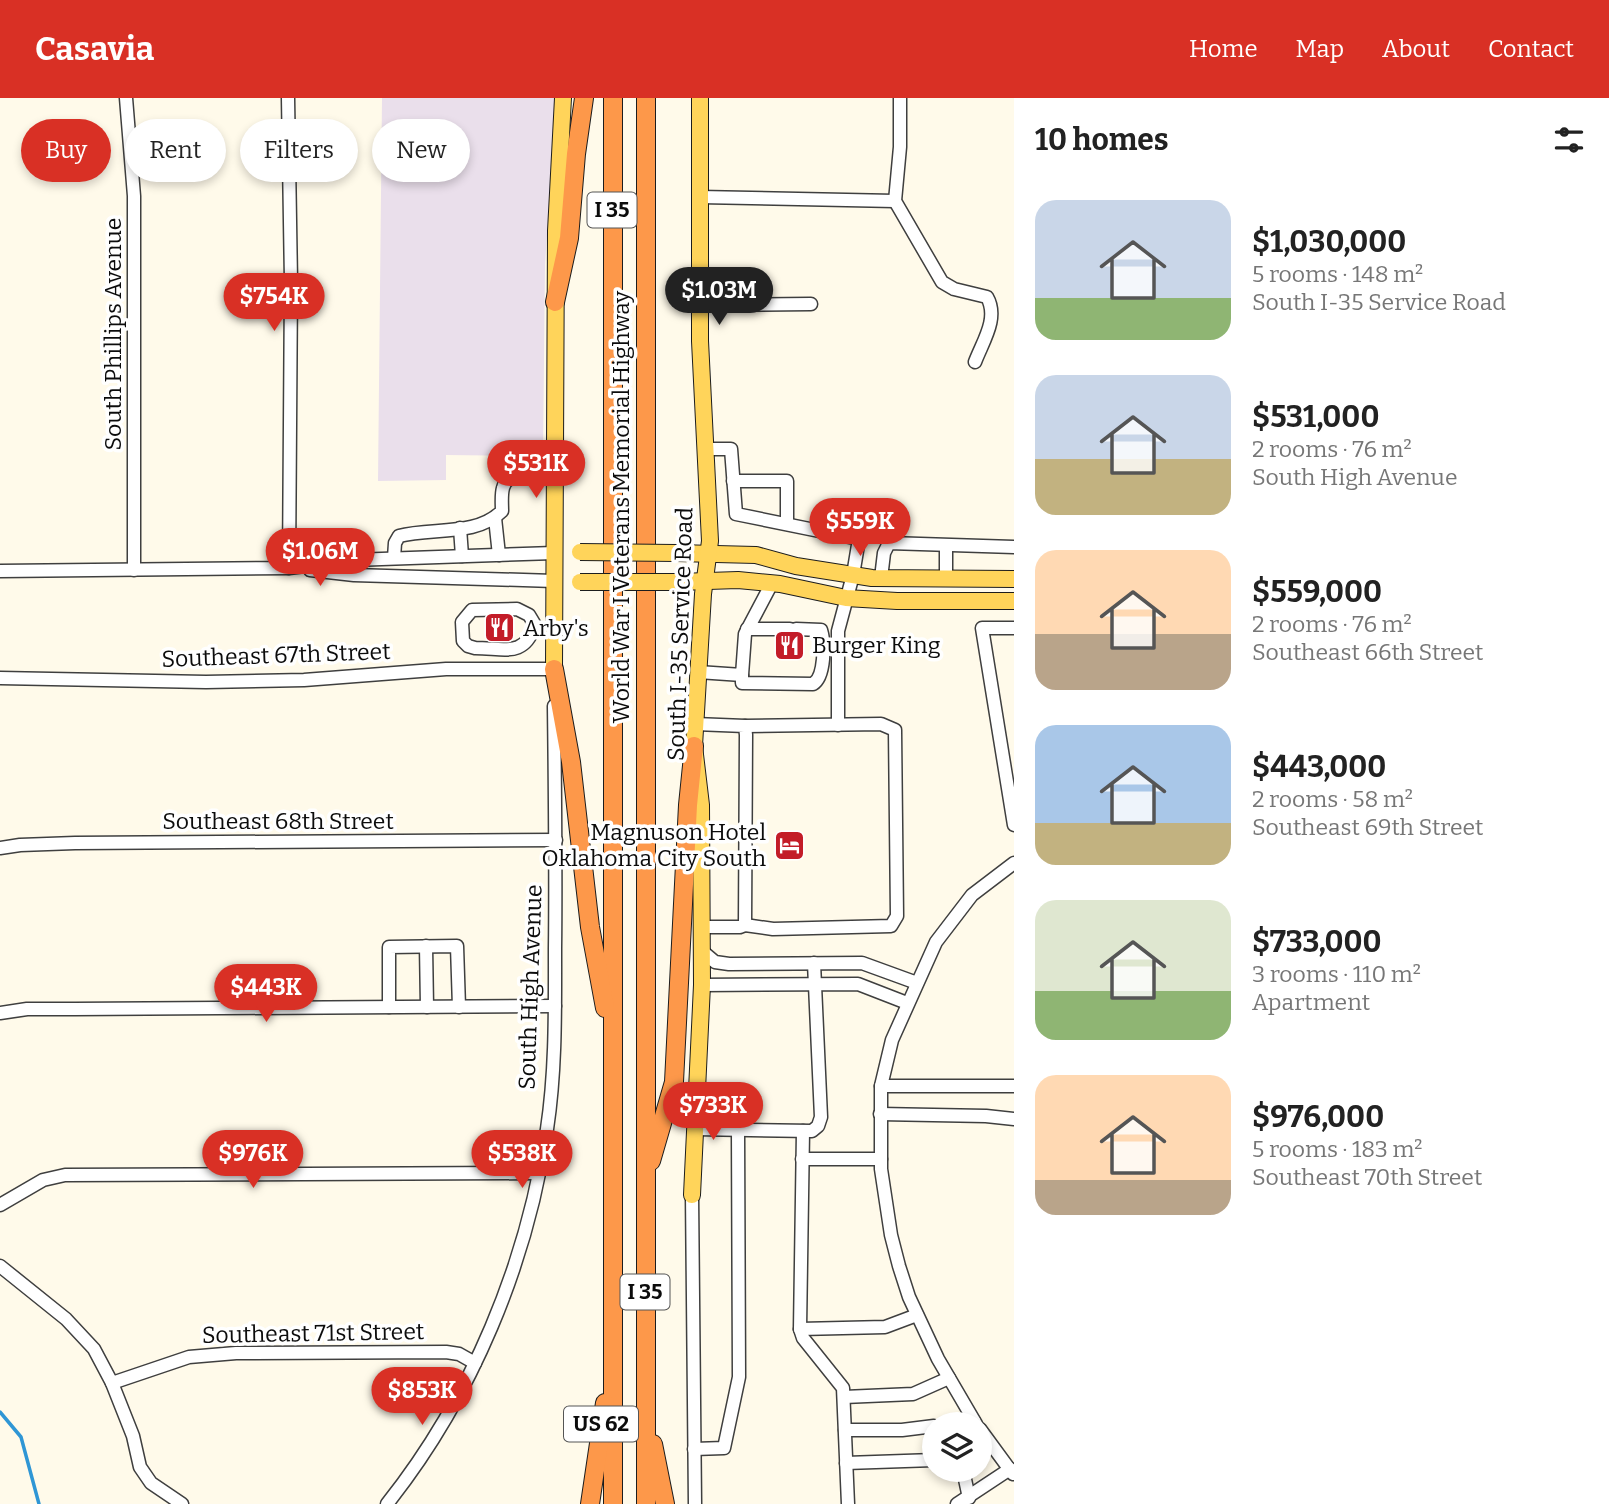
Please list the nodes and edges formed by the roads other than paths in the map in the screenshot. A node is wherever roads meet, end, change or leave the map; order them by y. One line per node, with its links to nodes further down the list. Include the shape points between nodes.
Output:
1 (126, 98): 31 (street, South Phillips Avenue, via 134,197)
2 (288, 98): 30 (street)
3 (563, 98): 11 (main road, South High Avenue)
4 (584, 98): 11 (highway, via 569,238)
5 (613, 98): 74 (highway, World War I Veterans Memorial Highway / I 35)
6 (646, 98): 85 (highway, World War I Veterans Memorial Highway / I 35)
7 (700, 98): 9 (main road, South I-35 Service Road)
8 (900, 98): 10 (street)
9 (700, 197): 10 (street); 13 (main road, South I-35 Service Road)
10 (895, 201): 14 (street, via 942,282 987,297 992,306)
11 (555, 302): 16 (main road, South High Avenue)
12 (811, 304): 13 (street)
13 (700, 305): 15 (main road, South I-35 Service Road)
14 (975, 362)
15 (705, 449): 17 (street, via 731,449); 25 (main road, South I-35 Service Road)
16 (555, 477): 18 (street, via 507,480 502,511); 24 (main road, South High Avenue)
17 (733, 481): 19 (street, via 736,514); 19 (street, via 787,481)
18 (495, 519): 20 (street); 26 (street)
19 (787, 523): 33 (street, via 859,538)
20 (460, 528): 21 (street); 27 (street)
21 (426, 531): 28 (street); 29 (street, via 399,536)
22 (946, 546): 23 (street); 34 (street, via 889,543); 35 (street)
23 (1014, 547)
24 (555, 553): 25 (main road, bridge); 26 (street); 37 (main road, South High Avenue)
25 (709, 553): 33 (main road, via 756,555); 38 (main road, South I-35 Service Road)
26 (499, 555): 27 (street)
27 (462, 556): 28 (street)
28 (426, 557): 29 (street)
29 (394, 558): 30 (street)
30 (289, 568): 31 (street); 37 (street, via 354,575)
31 (134, 570): 32 (street)
32 (0, 571)
33 (853, 575): 34 (main road); 40 (street)
34 (881, 578): 35 (main road)
35 (946, 579): 36 (main road)
36 (1014, 579)
37 (554, 581): 38 (main road, bridge); 42 (main road, South High Avenue)
38 (705, 582): 39 (main road); 49 (main road, South I-35 Service Road)
39 (772, 583): 40 (main road); 45 (street)
40 (846, 598): 41 (main road); 53 (street, via 838,631)
41 (1014, 601)
42 (554, 624): 43 (street); 48 (main road, South High Avenue)
43 (535, 625): 46 (street, via 528,644); 46 (street, via 517,609 467,614 462,622 463,641 468,646)
44 (1014, 628): 56 (street, via 982,628)
45 (747, 629): 50 (street); 50 (street, via 821,630 821,675 813,684 742,683)
46 (514, 649): 47 (street)
47 (514, 669): 48 (street, Southeast 67th Street); 51 (street, Southeast 67th Street, via 446,669 304,680)
48 (554, 669): 57 (street, South High Avenue); 74 (highway, via 571,762 590,927)
49 (698, 672): 50 (street); 52 (main road, South I-35 Service Road)
50 (742, 675)
51 (0, 678)
52 (695, 724): 54 (street); 55 (main road, South I-35 Service Road)
53 (838, 725): 54 (street); 60 (street, via 881,724 895,730 897,916 891,926 773,929)
54 (745, 726): 60 (street)
55 (694, 746): 61 (main road, South I-35 Service Road, via 701,806); 85 (highway, via 674,1082)
56 (1014, 825)
57 (556, 840): 58 (street, Southeast 68th Street, via 75,843); 69 (street, South High Avenue)
58 (0, 848)
59 (1014, 863): 66 (street, via 972,895 936,942)
60 (745, 925): 61 (street)
61 (702, 927): 63 (main road, South I-35 Service Road)
62 (426, 946): 70 (street, via 389,947); 71 (street); 72 (street, via 457,946)
63 (702, 951): 64 (street, via 715,962 729,964); 67 (main road, South I-35 Service Road)
64 (814, 963): 65 (street); 66 (street, via 862,963)
65 (815, 983): 67 (street); 68 (street, via 858,984); 81 (street, via 821,1117 812,1131)
66 (917, 983): 68 (street)
67 (702, 985): 79 (main road, South I-35 Service Road)
68 (907, 1003): 75 (street)
69 (555, 1006): 72 (street); 84 (street, South High Avenue, via 548,1127)
70 (389, 1007): 71 (street); 73 (street, via 27,1009)
71 (427, 1007): 72 (street)
72 (459, 1007)
73 (0, 1013)
74 (613, 1051): 91 (highway, World War I Veterans Memorial Highway / I 35)
75 (881, 1086): 76 (street); 77 (street)
76 (1014, 1086)
77 (880, 1114): 78 (street); 83 (street)
78 (1014, 1119)
79 (695, 1129): 80 (street); 86 (main road, South I-35 Service Road)
80 (738, 1130): 81 (street); 101 (street, via 739,1377 724,1448)
81 (803, 1131): 82 (street)
82 (802, 1159): 83 (street); 90 (street)
83 (881, 1159): 89 (street, via 891,1235)
84 (539, 1173): 87 (street, via 65,1175 43,1180); 92 (street, South High Avenue, via 512,1276)
85 (645, 1181): 96 (highway, World War I Veterans Memorial Highway / I 35)
86 (692, 1195): 101 (street)
87 (0, 1205)
88 (0, 1266): 94 (street, via 66,1319 94,1349)
89 (917, 1315): 90 (street, via 886,1326); 93 (street)
90 (800, 1329): 95 (street, via 844,1388)
91 (613, 1344): 109 (highway, US 62); 110 (highway, World War I Veterans Memorial Highway / I 35)
92 (475, 1363): 94 (street, Southeast 71st Street, via 446,1352 236,1353 189,1357); 108 (street, South High Avenue, via 449,1416)
93 (949, 1378): 95 (street, via 913,1394); 97 (street)
94 (112, 1383): 107 (street, via 140,1467 151,1483)
95 (844, 1397): 99 (street)
96 (645, 1403): 111 (highway, World War I Veterans Memorial Highway / I 35); 112 (highway, US 62)
97 (969, 1412)
98 (922, 1428): 99 (street)
99 (845, 1430): 103 (street)
100 (992, 1445): 104 (street)
101 (694, 1449): 113 (street)
102 (922, 1460): 103 (street)
103 (846, 1463): 114 (street)
104 (1012, 1472): 106 (street)
105 (963, 1482): 106 (street)
106 (963, 1501)
107 (182, 1504)
108 (387, 1504)
109 (590, 1504)
110 (614, 1504)
111 (646, 1504)
112 (665, 1504)
113 (695, 1504)
114 (848, 1504)

